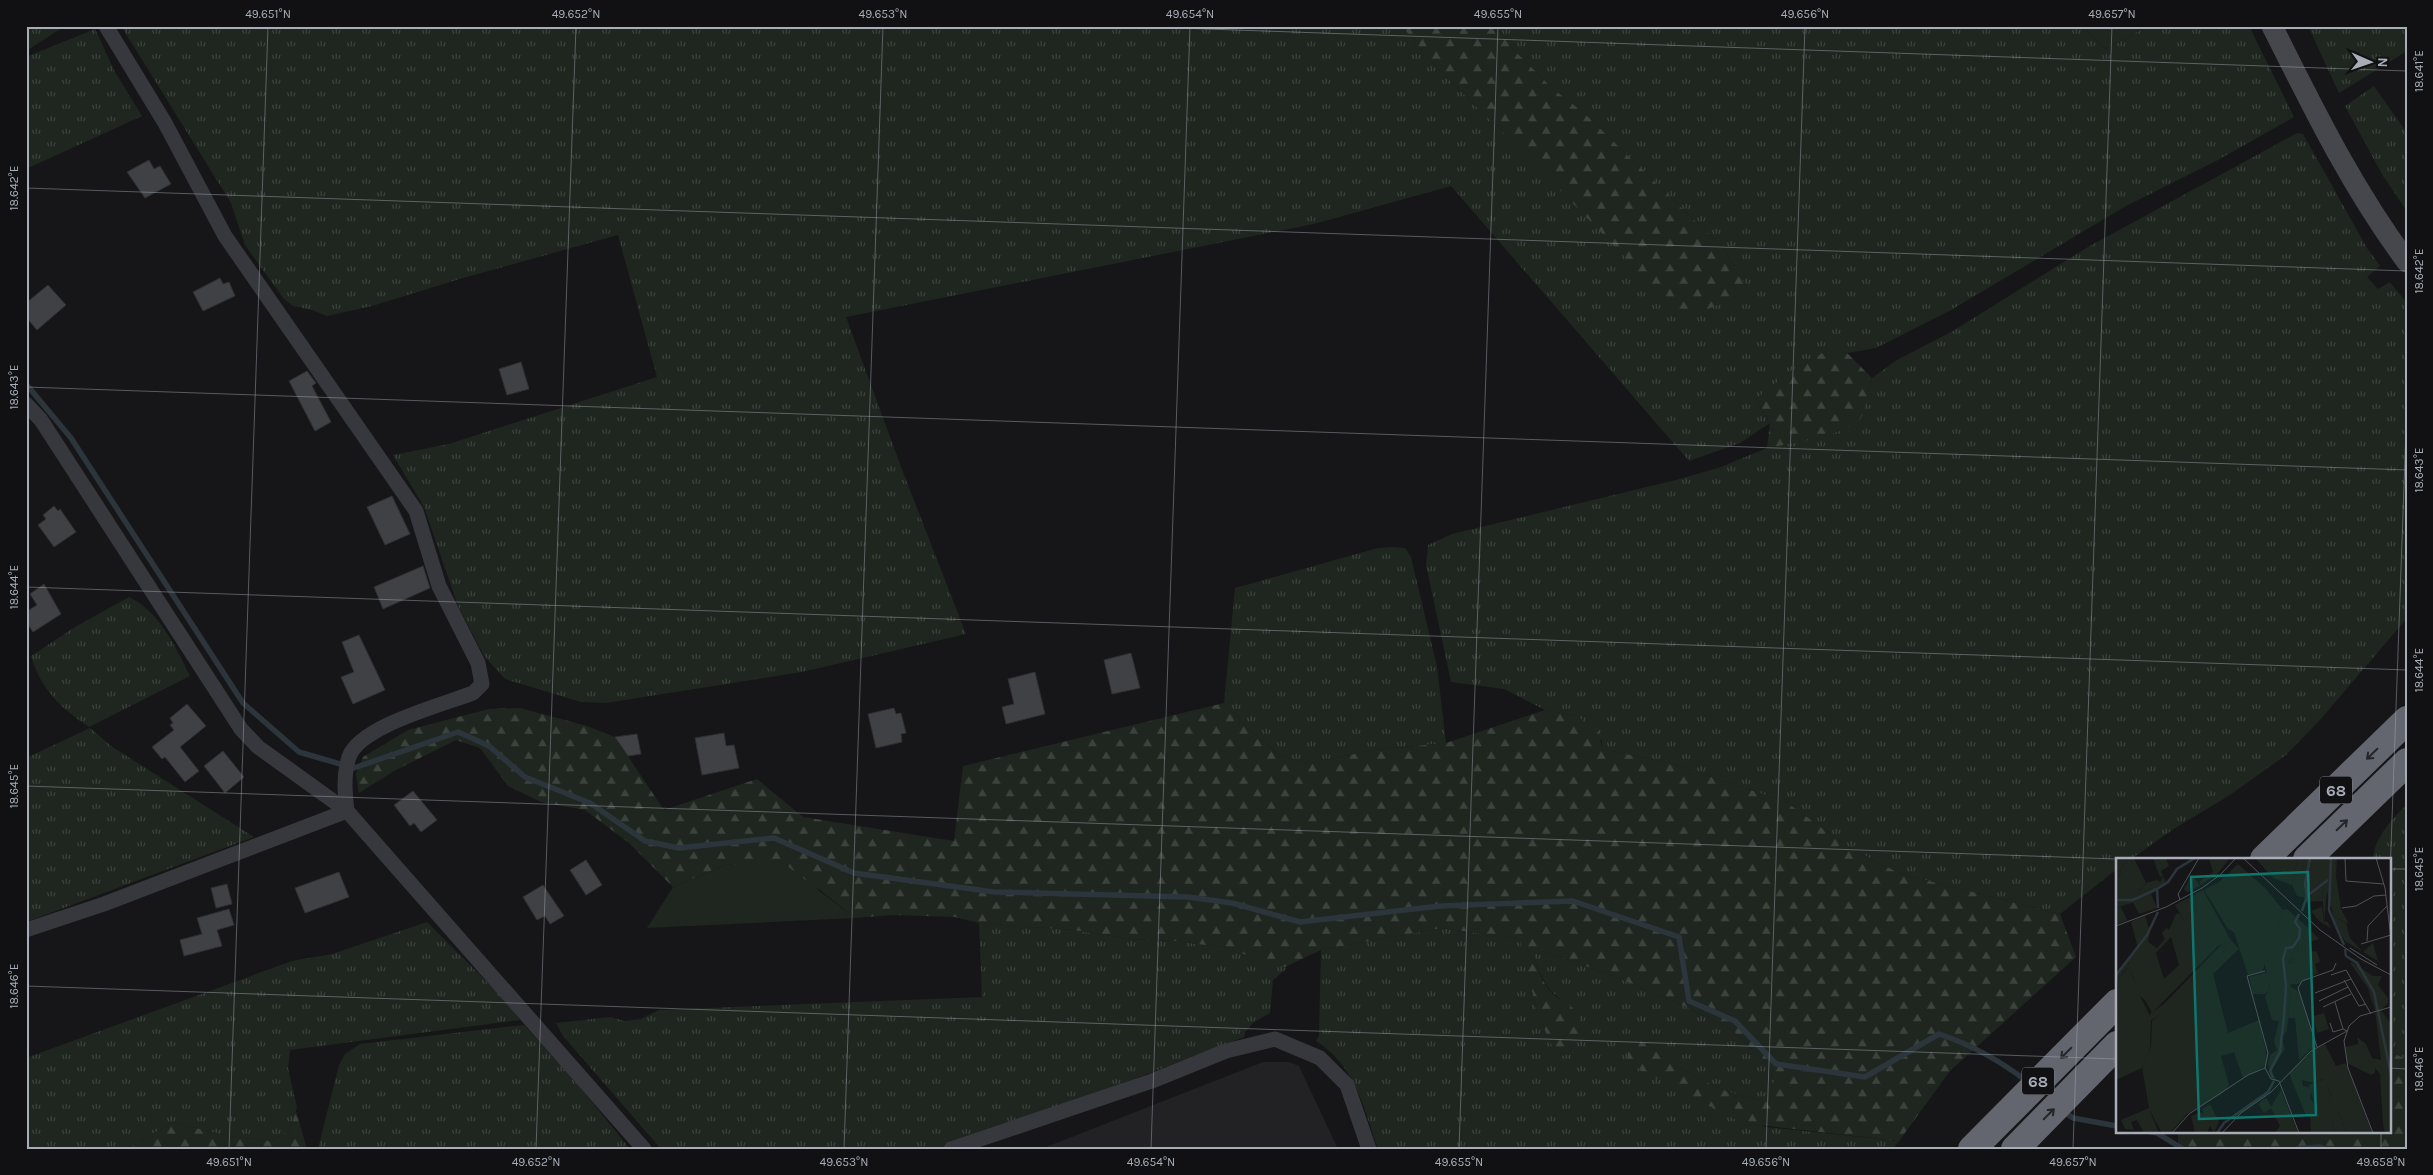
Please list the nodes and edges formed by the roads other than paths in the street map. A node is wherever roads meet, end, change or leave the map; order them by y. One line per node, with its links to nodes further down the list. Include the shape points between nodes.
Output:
1 (106, 26): 7 (street, via 165,123 225,236 416,511 439,586 478,663 482,684 473,692 386,724 368,736 349,756 344,779)
2 (2272, 26): 3 (street, via 2343,166)
3 (2407, 262)
4 (26, 404): 7 (street, via 130,555 241,729 258,747)
5 (2407, 720): 8 (highway, 68, one-way to 8)
6 (2407, 762): 9 (highway, 68, one-way to 6)
7 (346, 811): 10 (street, via 104,904); 14 (street)
8 (2265, 858)
9 (2308, 858)
10 (26, 930)
11 (2109, 1010): 13 (highway, 68, one-way to 13)
12 (2116, 1046): 17 (highway, 68, one-way to 12)
13 (1974, 1146)
14 (644, 1149)
15 (950, 1149): 16 (street, via 1152,1081 1226,1052 1276,1039 1320,1058 1347,1085)
16 (1370, 1149)
17 (2014, 1149)

